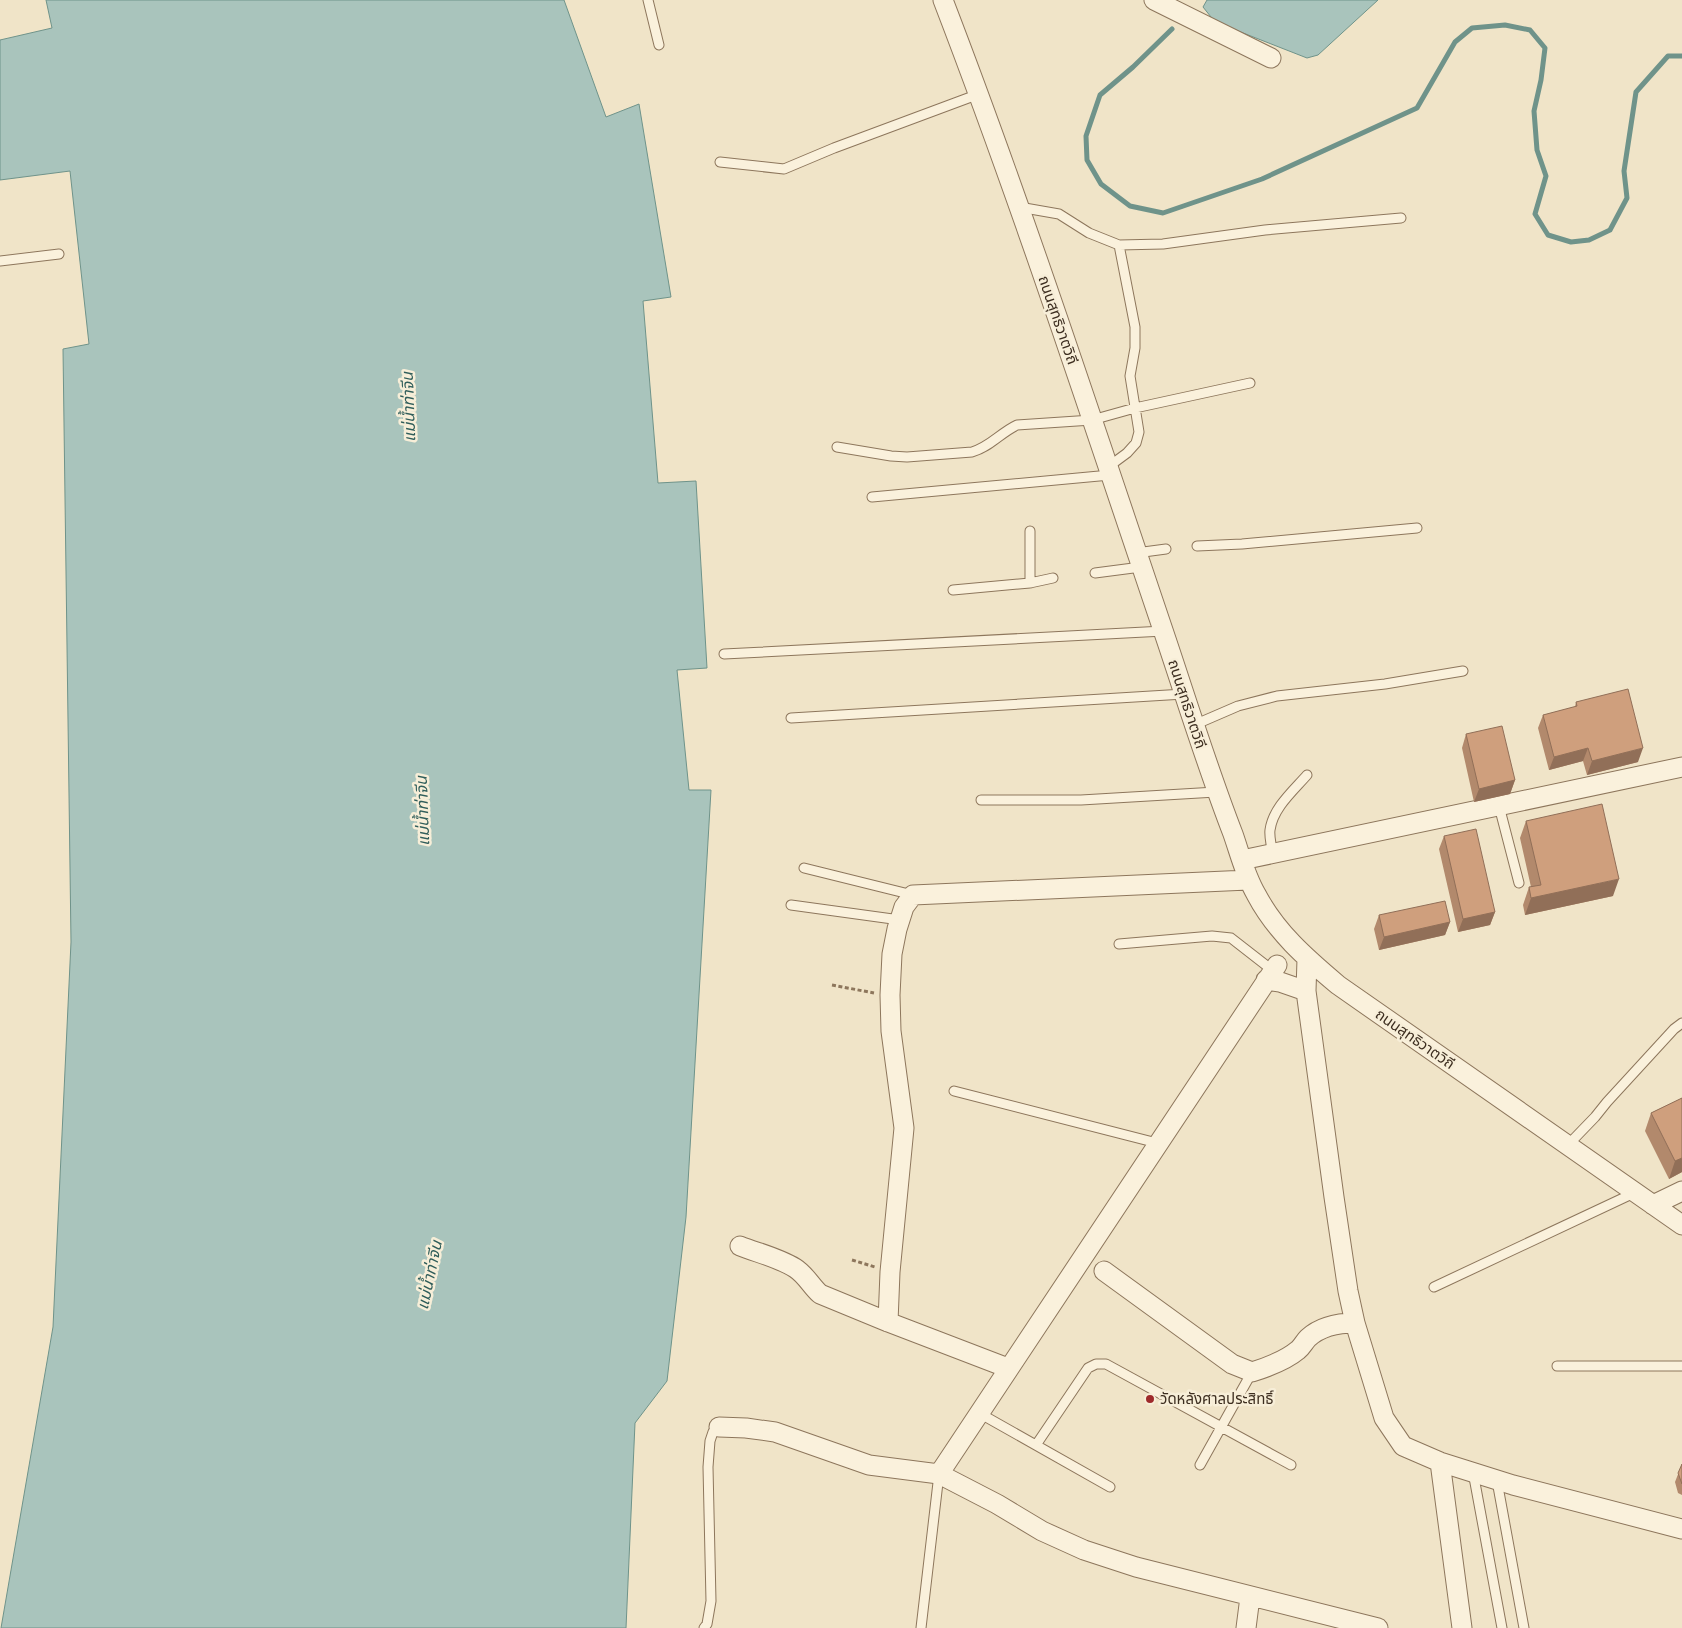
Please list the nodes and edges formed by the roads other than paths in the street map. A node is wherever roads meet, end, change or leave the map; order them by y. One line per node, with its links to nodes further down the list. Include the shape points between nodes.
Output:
1 (648, 0): 4 (lane)
2 (943, 0): 6 (street, ถนนสุทธิวาตวิถี)
3 (1154, 0): 5 (street)
4 (659, 45)
5 (1271, 58)
6 (979, 94): 7 (lane, via 784,169); 8 (street, ถนนสุทธิวาตวิถี)
7 (720, 162)
8 (1019, 208): 10 (lane, via 1059,214 1089,233); 15 (street, ถนนสุทธิวาตวิถี)
9 (1401, 218): 10 (lane)
10 (1119, 246): 14 (lane, via 1135,328 1136,348 1130,376)
11 (59, 254): 12 (lane)
12 (0, 262)
13 (1250, 384): 14 (lane)
14 (1135, 408): 15 (lane); 17 (lane, via 1139,432 1136,443)
15 (1092, 420): 16 (lane, via 1017,425 988,446 972,452 907,457); 17 (street, ถนนสุทธิวาตวิถี)
16 (837, 447)
17 (1109, 471): 18 (lane); 23 (street, ถนนสุทธิวาตวิถี)
18 (872, 497)
19 (1417, 528): 21 (lane)
20 (1030, 531): 26 (lane)
21 (1197, 546)
22 (1166, 549): 23 (lane)
23 (1138, 560): 24 (lane); 28 (street, ถนนสุทธิวาตวิถี)
24 (1095, 573)
25 (1053, 578): 26 (lane)
26 (1030, 583): 27 (lane)
27 (953, 590)
28 (1164, 631): 29 (lane); 31 (street, ถนนสุทธิวาตวิถี)
29 (724, 654)
30 (1463, 671): 33 (lane, via 1277,696 1238,706)
31 (1184, 694): 32 (lane); 33 (street, ถนนสุทธิวาตวิถี)
32 (791, 718)
33 (1194, 725): 36 (street, ถนนสุทธิวาตวิถี)
34 (1682, 767): 38 (street)
35 (1308, 776): 39 (lane, via 1286,798 1274,818 1270,831)
36 (1216, 792): 37 (lane, via 1081,800); 40 (street, ถนนสุทธิวาตวิถี)
37 (981, 800)
38 (1498, 806): 39 (street); 43 (lane)
39 (1272, 854): 40 (street)
40 (1242, 860): 42 (street, ถนนสุทธิวาตวิถี)
41 (804, 868): 44 (lane)
42 (1248, 880): 44 (street); 49 (street, ถนนสุทธิวาตวิถี, via 1268,917)
43 (1519, 883)
44 (913, 895): 46 (street)
45 (791, 905): 46 (lane)
46 (900, 920): 62 (street, via 892,954 890,995 891,1030 904,1128)
47 (1119, 944): 49 (lane, via 1212,936 1231,938)
48 (1308, 959): 49 (street, ถนนสุทธิวาตวิถี); 50 (street); 54 (street, ถนนสุทธิวาตวิถี, via 1338,985)
49 (1278, 963): 50 (street, via 1280,982); 53 (street)
50 (1306, 991): 63 (street)
51 (1682, 1023): 54 (lane)
52 (954, 1091): 53 (lane)
53 (1157, 1143): 60 (street)
54 (1567, 1146): 56 (street, ถนนสุทธิวาตวิถี)
55 (1682, 1191): 57 (street)
56 (1634, 1193): 57 (street, ถนนสุทธิวาตวิถี); 61 (lane)
57 (1653, 1205): 58 (street, ถนนสุทธิวาตวิถี)
58 (1682, 1225)
59 (740, 1246): 62 (street, via 796,1268 820,1294)
60 (1095, 1264): 66 (street); 67 (street, via 1232,1364)
61 (1434, 1287)
62 (888, 1322): 66 (street)
63 (1355, 1323): 67 (street, via 1338,1323 1321,1329 1298,1350 1272,1366); 72 (street, via 1384,1418 1403,1446)
64 (1557, 1366): 65 (lane)
65 (1682, 1366)
66 (1008, 1368): 68 (street)
67 (1252, 1372): 70 (lane)
68 (979, 1413): 71 (lane); 76 (street)
69 (719, 1427): 76 (street, via 775,1432 869,1465); 81 (lane, via 710,1441 711,1601)
70 (1221, 1427): 71 (lane, via 1106,1364 1096,1364 1088,1368); 73 (lane); 74 (lane)
71 (1036, 1445): 78 (lane)
72 (1440, 1462): 75 (street); 85 (street)
73 (1200, 1465)
74 (1291, 1465)
75 (1473, 1472): 77 (street); 86 (lane)
76 (939, 1474): 80 (street, via 1042,1531 1084,1550); 82 (lane)
77 (1497, 1480): 79 (street); 87 (lane)
78 (1110, 1487)
79 (1682, 1529)
80 (1250, 1597): 83 (street); 84 (street)
81 (704, 1628)
82 (922, 1628)
83 (1246, 1628)
84 (1378, 1628)
85 (1462, 1628)
86 (1502, 1628)
87 (1524, 1628)

